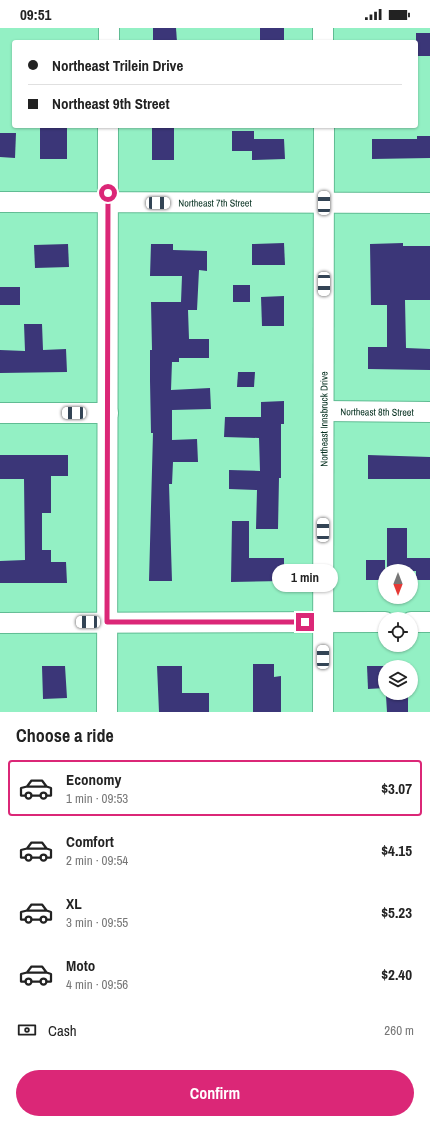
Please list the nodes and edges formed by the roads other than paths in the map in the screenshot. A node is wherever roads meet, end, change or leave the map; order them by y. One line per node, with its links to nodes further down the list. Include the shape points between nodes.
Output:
1 (109, 28): 3 (street)
2 (323, 28): 4 (street)
3 (109, 40)
4 (324, 40)
5 (108, 128): 8 (street)
6 (324, 128): 9 (street, Northeast Innsbruck Drive)
7 (0, 202): 8 (street, Northeast 7th Street)
8 (108, 203): 9 (street, Northeast 7th Street); 12 (street)
9 (324, 203): 10 (street, Northeast 7th Street); 11 (street, Northeast Innsbruck Drive)
10 (430, 203)
11 (324, 411): 13 (street, Northeast 8th Street); 16 (street, Northeast Innsbruck Drive)
12 (108, 412): 14 (street); 15 (street)
13 (430, 412)
14 (0, 413)
15 (107, 622): 16 (street); 20 (street); 21 (street)
16 (323, 622): 17 (street); 22 (street, Northeast Innsbruck Drive)
17 (378, 622)
18 (418, 622): 19 (street)
19 (430, 622)
20 (0, 623)
21 (107, 712)
22 (323, 712)

